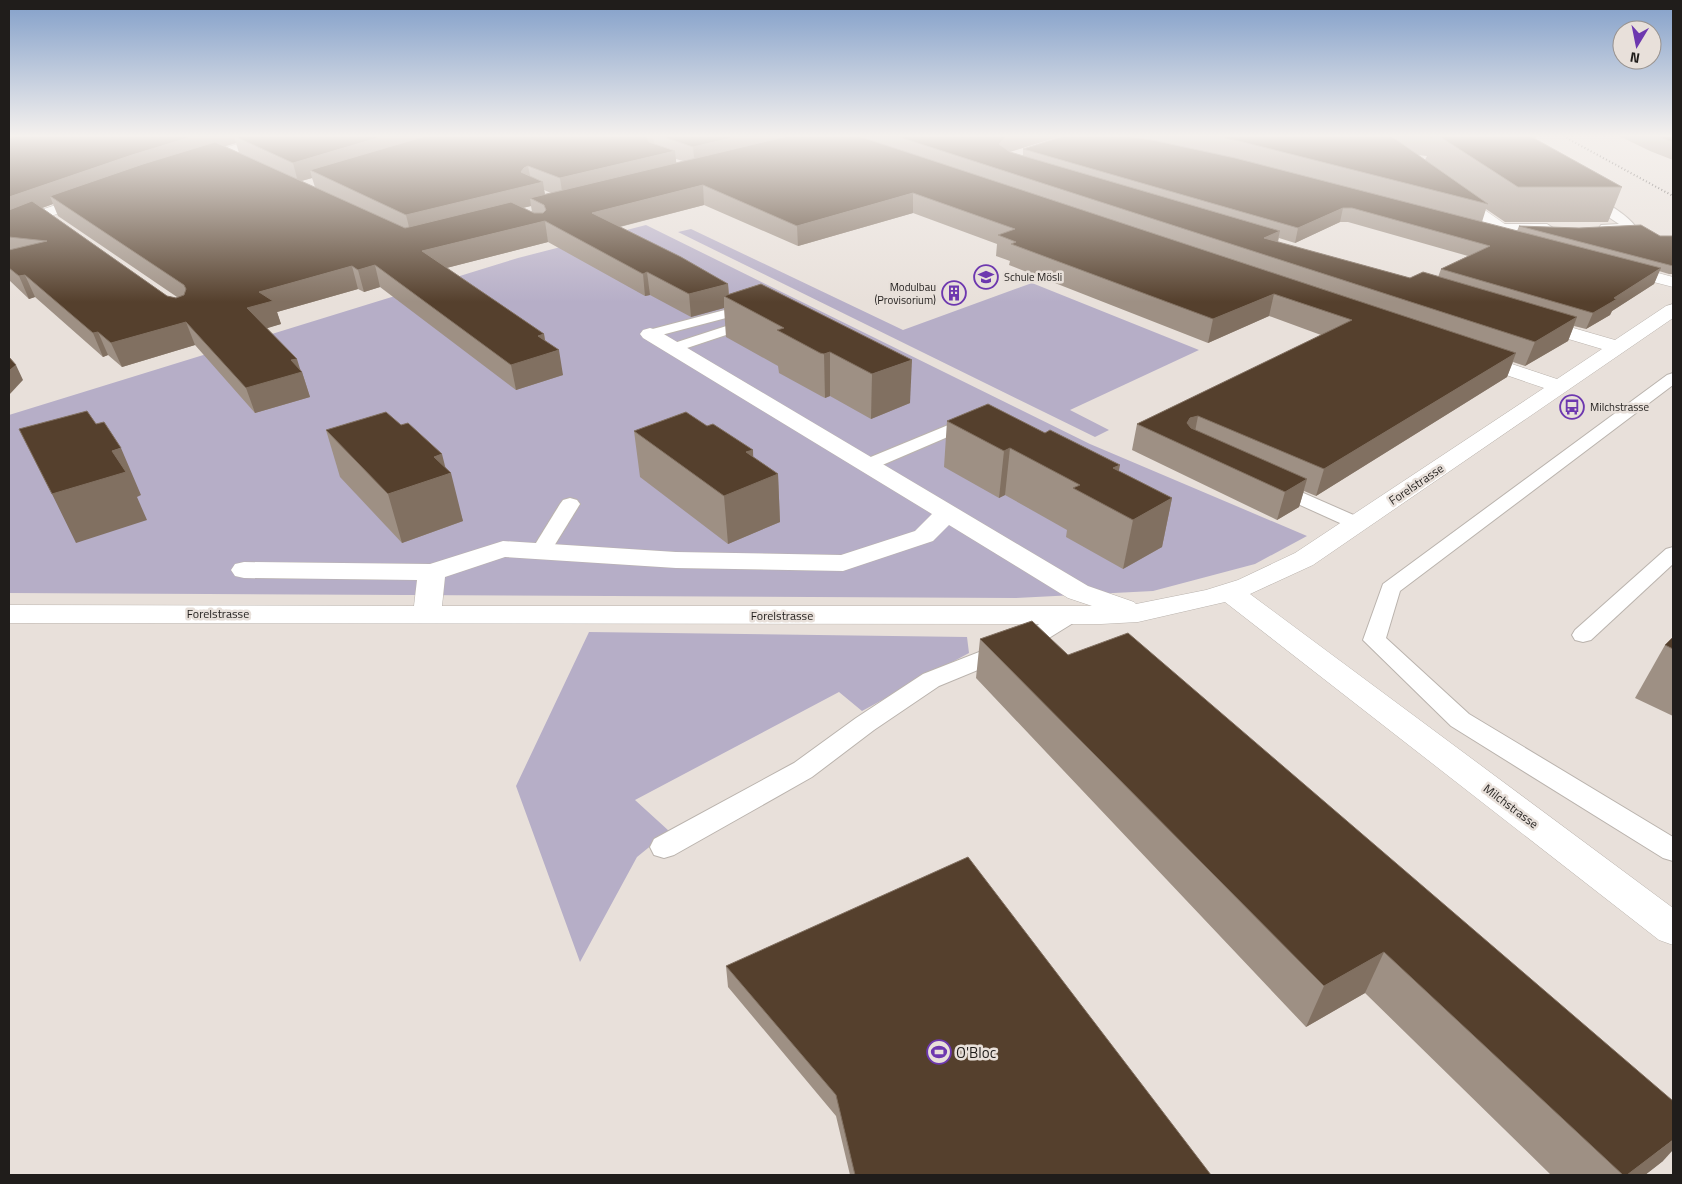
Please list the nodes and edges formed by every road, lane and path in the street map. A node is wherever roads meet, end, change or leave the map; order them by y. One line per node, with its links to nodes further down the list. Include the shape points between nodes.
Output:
1 (107, 191): 4 (street)
2 (1448, 191): 7 (street)
3 (1575, 191): 9 (lane, via 1630,227)
4 (43, 214): 5 (street); 6 (street)
5 (58, 225)
6 (9, 226)
7 (1500, 228): 8 (lane); 11 (street)
8 (1558, 228)
9 (1594, 228)
10 (1478, 229): 11 (street)
11 (1516, 239): 12 (street)
12 (1534, 244)
13 (1608, 264): 14 (street)
14 (1673, 282)
15 (740, 310): 19 (lane)
16 (1673, 310): 20 (street, Forelstrasse)
17 (1520, 318): 20 (street)
18 (757, 320): 21 (lane)
19 (650, 334): 21 (street)
20 (1616, 347): 24 (street, Forelstrasse)
21 (673, 348): 26 (street)
22 (1456, 352): 24 (street)
23 (1673, 378): 42 (lane, via 1390,588 1374,640 1460,720)
24 (1559, 386): 30 (street, Forelstrasse)
25 (958, 426): 26 (lane)
26 (867, 465): 29 (street)
27 (1262, 480): 30 (lane)
28 (570, 504): 31 (lane)
29 (946, 512): 31 (street, via 924,536 844,563 676,560); 37 (street, via 1078,592)
30 (1358, 524): 35 (street, Forelstrasse, via 1282,571)
31 (541, 551): 34 (street, via 503,549)
32 (1673, 553): 40 (lane)
33 (244, 570): 34 (street)
34 (432, 572): 36 (street)
35 (1230, 592): 37 (street, Forelstrasse); 43 (street, Milchstrasse)
36 (427, 613): 38 (street, Forelstrasse); 39 (street, Forelstrasse)
37 (1138, 613): 39 (street, Forelstrasse)
38 (9, 614)
39 (1070, 616): 41 (lane, via 1028,641 931,680 803,770)
40 (1583, 635)
41 (664, 847)
42 (1673, 850)
43 (1673, 929)

